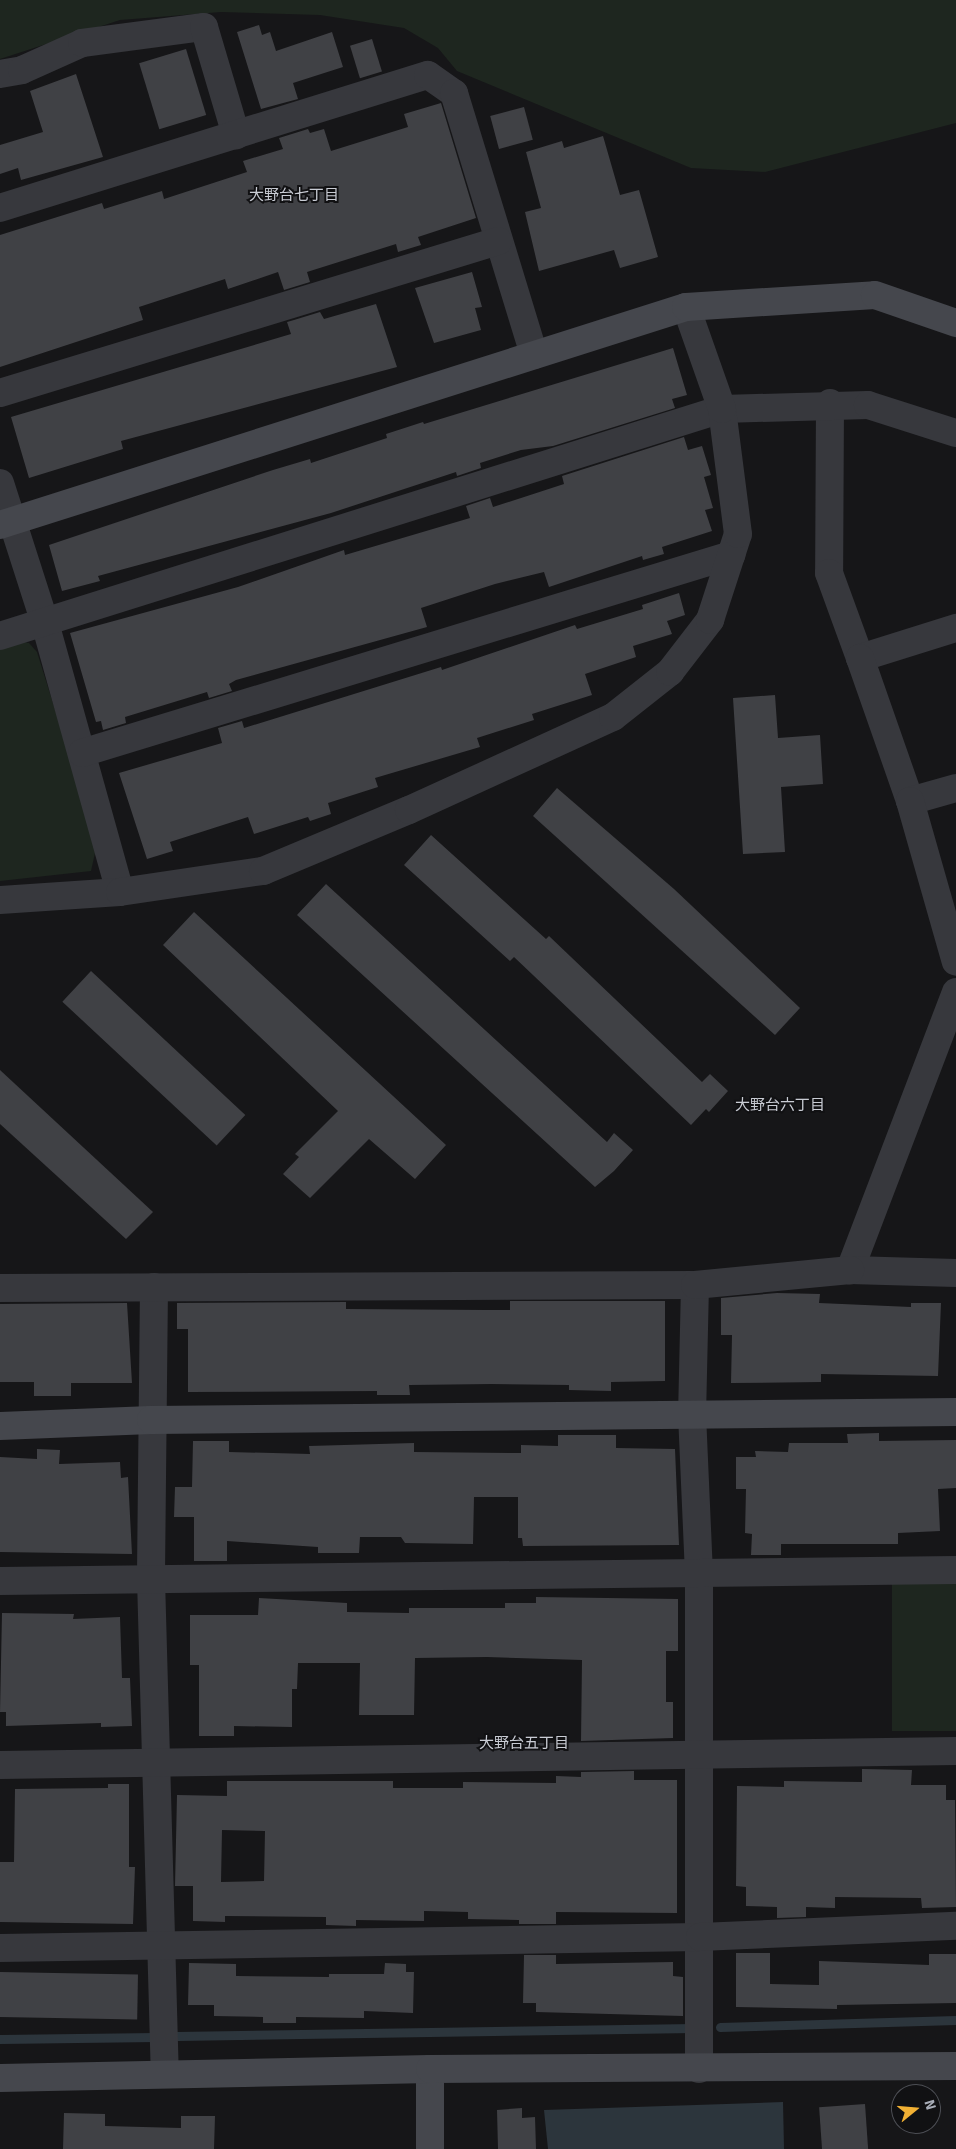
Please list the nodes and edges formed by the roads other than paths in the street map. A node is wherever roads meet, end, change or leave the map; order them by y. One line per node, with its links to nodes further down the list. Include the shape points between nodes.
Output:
1 (0, 74): 2 (street, via 22,70 82,42 204,27)
2 (236, 135): 3 (street); 4 (street, via 428,75 454,93)
3 (0, 208)
4 (498, 240): 7 (street); 8 (street)
5 (686, 307): 6 (street, via 875,295); 7 (street); 10 (street)
6 (956, 324)
7 (534, 355): 13 (street)
8 (0, 393)
9 (830, 403): 10 (street); 11 (street, via 868,405); 18 (street, via 828,573)
10 (722, 409): 14 (street, via 738,534); 15 (street)
11 (956, 433)
12 (0, 483): 13 (street)
13 (5, 523): 15 (street)
14 (731, 555): 19 (street); 22 (street, via 710,620 670,672 613,717 409,810 263,871)
15 (45, 623): 17 (street); 19 (street)
16 (956, 628): 18 (street)
17 (0, 636)
18 (860, 658): 21 (street)
19 (82, 753): 22 (street)
20 (956, 788): 21 (street)
21 (910, 801): 24 (street)
22 (120, 892): 23 (street)
23 (0, 900)
24 (956, 962)
25 (956, 992): 26 (street)
26 (850, 1270): 27 (street); 28 (street)
27 (956, 1273)
28 (695, 1284): 30 (street); 32 (street)
29 (0, 1288): 30 (street)
30 (154, 1288): 33 (street)
31 (956, 1412): 32 (street)
32 (692, 1414): 33 (street); 36 (street)
33 (151, 1420): 34 (street); 37 (street)
34 (0, 1426)
35 (956, 1570): 36 (street)
36 (700, 1576): 37 (street); 40 (street)
37 (151, 1579): 38 (street); 41 (street)
38 (0, 1581)
39 (956, 1751): 40 (street)
40 (698, 1752): 41 (street); 44 (street)
41 (157, 1762): 42 (street); 46 (street)
42 (0, 1765)
43 (956, 1926): 44 (street)
44 (700, 1937): 46 (street); 49 (street)
45 (0, 1948): 46 (street)
46 (160, 1948): 50 (street)
47 (956, 2066): 49 (street)
48 (430, 2069): 49 (street); 50 (street); 52 (street)
49 (699, 2069)
50 (165, 2073): 51 (street)
51 (0, 2078)
52 (430, 2149)

